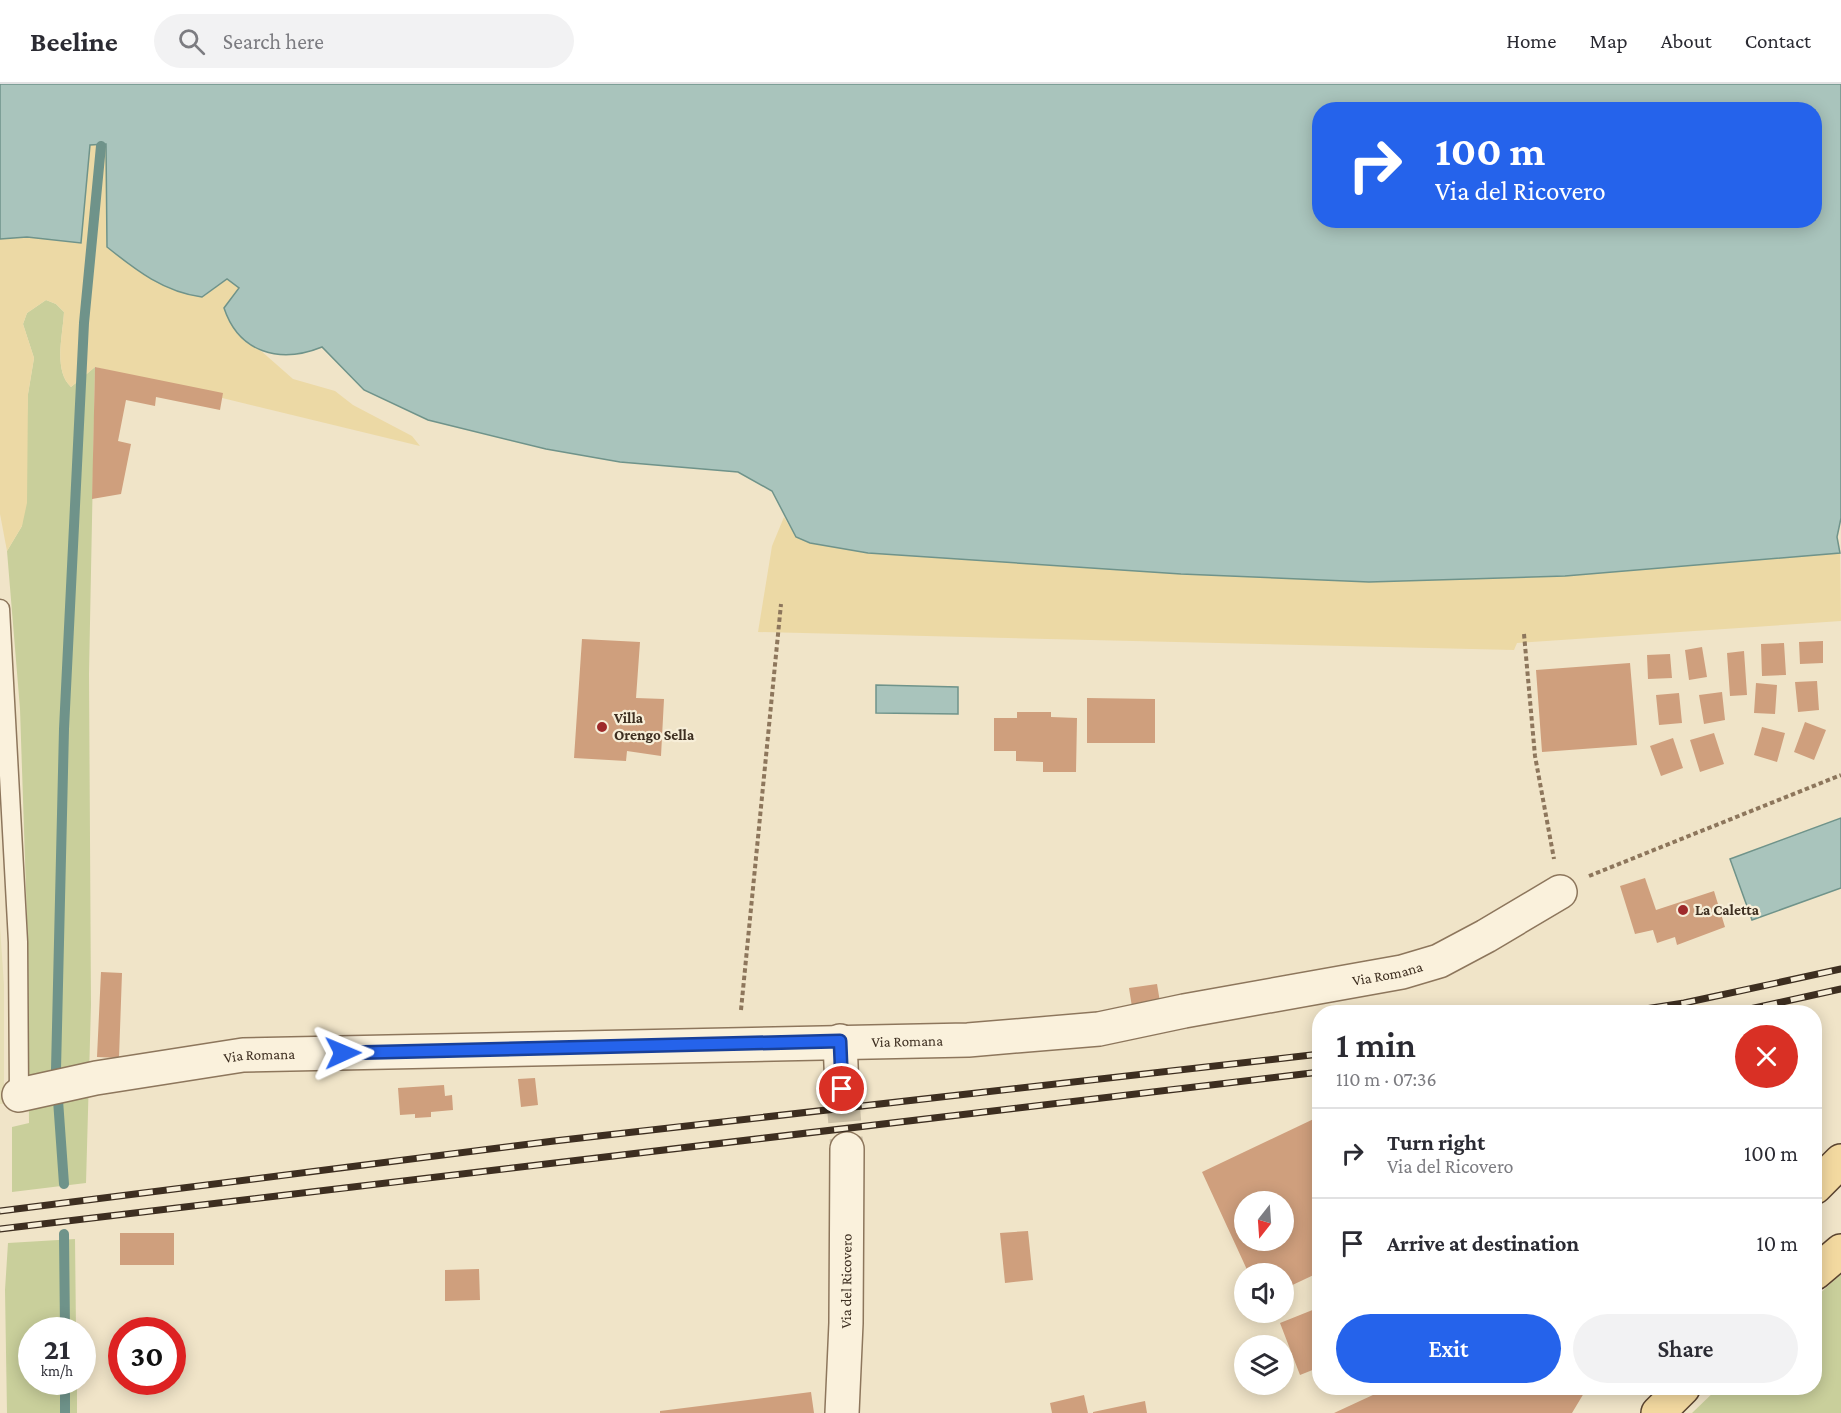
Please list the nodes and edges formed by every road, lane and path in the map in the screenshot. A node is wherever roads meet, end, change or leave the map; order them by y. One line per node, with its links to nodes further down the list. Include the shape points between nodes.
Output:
1 (781, 604): 7 (path)
2 (0, 609): 9 (lane, via 18,942)
3 (1524, 634): 5 (path, via 1535,756)
4 (1841, 775): 5 (path, via 1578,880)
5 (1560, 892): 6 (street, Via Romana, via 1439,961 1402,972 1099,1029 968,1040)
6 (840, 1041): 7 (street, Via Romana); 8 (street)
7 (738, 1044): 9 (street, Via Romana, via 243,1055 96,1078)
8 (842, 1089)
9 (19, 1095)
10 (847, 1149): 17 (street, Via del Ricovero)
11 (1841, 1161): 12 (main road)
12 (1822, 1180)
13 (1841, 1251): 14 (main road)
14 (1822, 1267)
15 (1647, 1395): 18 (main road)
16 (1676, 1395): 19 (main road)
17 (842, 1413)
18 (1633, 1413)
19 (1658, 1413)

